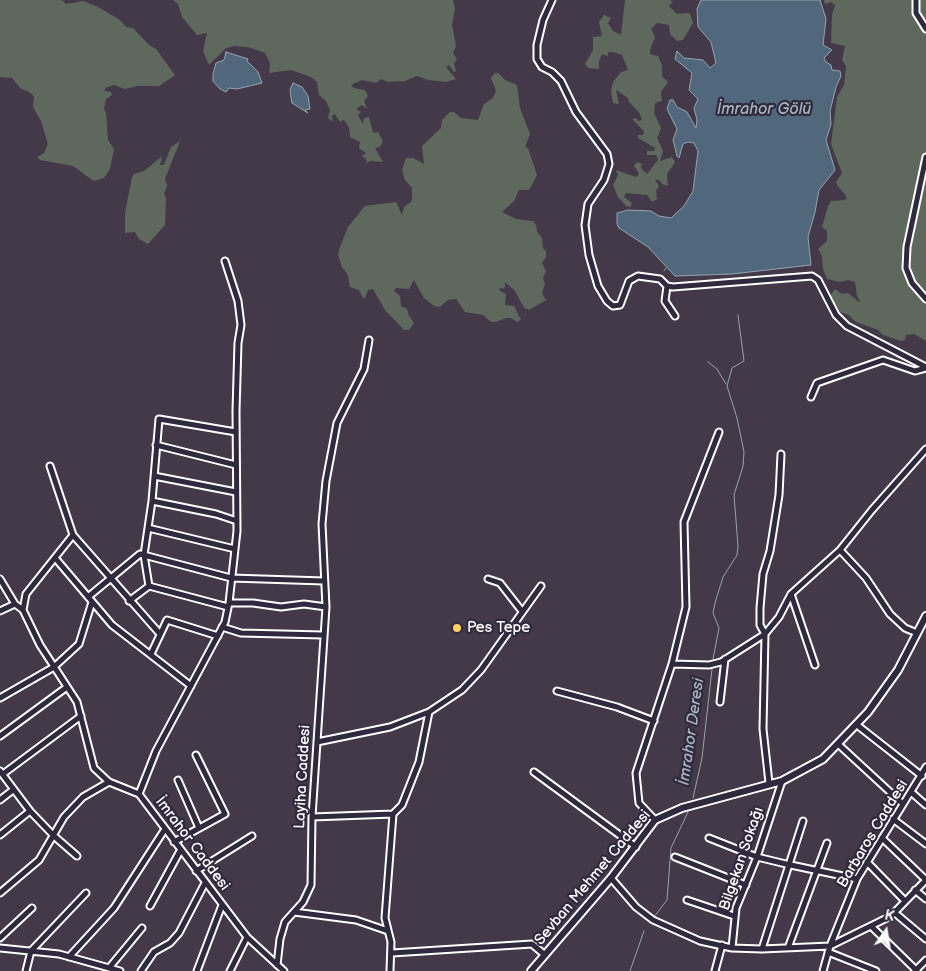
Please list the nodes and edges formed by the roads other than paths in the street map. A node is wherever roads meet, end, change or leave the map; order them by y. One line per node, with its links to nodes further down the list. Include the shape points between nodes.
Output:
1 (552, 0): 6 (street, via 543,20 537,60 561,81 576,112 606,154 609,164 586,213 587,241 598,286 607,302 616,306 622,302 632,278 648,276 660,279)
2 (916, 0): 3 (street, via 916,13)
3 (926, 29)
4 (926, 157): 7 (street, via 907,247 906,268 912,283)
5 (225, 261): 12 (street, via 241,320)
6 (667, 286): 8 (street, via 665,301); 10 (street, via 812,276 818,280 841,321)
7 (926, 299)
8 (675, 316)
9 (369, 340): 33 (street, Layiha Caddesi, via 364,369 338,423 332,445 322,524)
10 (926, 368): 11 (street, via 915,371 883,360 817,383)
11 (811, 397)
12 (236, 432): 14 (street, via 159,419); 17 (street)
13 (719, 432): 55 (street, via 684,522 686,607)
14 (156, 445): 17 (street); 19 (street)
15 (926, 450): 26 (street)
16 (781, 454): 50 (street, via 779,495 763,574 760,620)
17 (236, 465): 20 (street)
18 (50, 466): 24 (street)
19 (154, 476): 20 (street); 21 (street)
20 (236, 492): 22 (street)
21 (152, 501): 22 (street); 23 (street)
22 (237, 521): 25 (street)
23 (148, 528): 25 (street); 27 (street)
24 (73, 535): 28 (street); 29 (street)
25 (235, 550): 30 (street)
26 (840, 550): 36 (street); 48 (street, via 866,578 890,614)
27 (144, 555): 29 (street, via 140,554); 30 (street); 34 (street)
28 (56, 559): 37 (street); 43 (street, via 26,594)
29 (111, 578): 37 (street); 38 (street)
30 (231, 578): 33 (street); 41 (street)
31 (0, 579): 40 (street, İmrahor Caddesi)
32 (488, 579): 44 (street, via 500,583)
33 (324, 581): 42 (street, Layiha Caddesi)
34 (149, 586): 38 (street); 41 (street)
35 (541, 586): 44 (street)
36 (791, 594): 50 (street); 56 (street)
37 (88, 597): 39 (street)
38 (129, 601): 49 (street)
39 (92, 602): 53 (street, via 112,625); 57 (street, via 79,644)
40 (15, 604): 43 (street, İmrahor Caddesi); 45 (street)
41 (228, 605): 42 (street, via 253,603 281,607 304,604); 47 (street)
42 (326, 607): 51 (street, Layiha Caddesi)
43 (23, 610): 57 (street, İmrahor Caddesi)
44 (521, 610): 63 (street, via 480,670 462,690)
45 (0, 611)
46 (925, 621): 48 (main road, Sevban Mehmet Caddesi)
47 (222, 627): 51 (street, via 241,633); 52 (street)
48 (917, 633): 66 (main road, Sevban Mehmet Caddesi, via 898,670)
49 (160, 634): 52 (street, via 167,620); 53 (street)
50 (765, 634): 54 (street); 78 (street, via 763,728)
51 (323, 635): 68 (street, Layiha Caddesi)
52 (218, 636): 58 (street)
53 (151, 654): 58 (street)
54 (725, 660): 55 (street, via 709,665); 62 (street)
55 (672, 664): 65 (street)
56 (815, 665)
57 (54, 666): 59 (street, İmrahor Caddesi); 61 (street)
58 (191, 686): 81 (street, via 156,751)
59 (67, 687): 64 (street, İmrahor Caddesi); 67 (street)
60 (557, 691): 65 (street)
61 (0, 698)
62 (720, 702)
63 (429, 712): 68 (street, via 390,727); 86 (street, via 419,762 402,805)
64 (81, 716): 73 (street); 77 (street, İmrahor Caddesi, via 94,768)
65 (654, 721): 89 (street, via 636,773 636,789 639,803)
66 (857, 724): 69 (main road, Sevban Mehmet Caddesi); 74 (street)
67 (0, 736)
68 (317, 742): 87 (street, Layiha Caddesi)
69 (838, 744): 76 (main road, Sevban Mehmet Caddesi, via 817,763); 83 (street)
70 (196, 755): 91 (street, via 226,814)
71 (926, 767): 74 (street, Barbaros Caddesi)
72 (534, 772): 101 (street)
73 (1, 773): 79 (street)
74 (922, 776): 80 (street, Barbaros Caddesi)
75 (178, 780): 91 (street)
76 (782, 781): 78 (main road, Sevban Mehmet Caddesi); 104 (street, Bilgekan Sokağı)
77 (109, 782): 81 (street, İmrahor Caddesi); 94 (street, via 84,797 64,817)
78 (769, 783): 89 (main road, Sevban Mehmet Caddesi, via 665,814)
79 (13, 790): 82 (street); 85 (street)
80 (911, 792): 83 (street, Barbaros Caddesi); 84 (street)
81 (139, 794): 92 (street, İmrahor Caddesi)
82 (0, 800)
83 (903, 804): 88 (street, Barbaros Caddesi)
84 (926, 805)
85 (30, 811): 93 (street); 94 (street)
86 (393, 814): 87 (street); 129 (street, via 385,918)
87 (312, 817): 124 (street, Layiha Caddesi, via 311,885)
88 (893, 819): 97 (street, Barbaros Caddesi); 100 (street)
89 (655, 820): 101 (main road, Sevban Mehmet Caddesi)
90 (802, 822): 107 (street)
91 (199, 828): 98 (street)
92 (164, 829): 98 (street, İmrahor Caddesi); 143 (street, via 114,908)
93 (0, 835)
94 (54, 836): 103 (street); 116 (street, via 39,860)
95 (252, 836): 109 (street)
96 (709, 838): 104 (street)
97 (882, 838): 106 (street, Barbaros Caddesi); 112 (street)
98 (174, 842): 102 (street, İmrahor Caddesi)
99 (827, 843): 108 (street)
100 (926, 844)
101 (636, 847): 110 (main road, Sevban Mehmet Caddesi)
102 (180, 851): 109 (street, İmrahor Caddesi); 122 (street)
103 (77, 856)
104 (758, 856): 107 (street); 114 (street, Bilgekan Sokağı)
105 (675, 857): 114 (street)
106 (867, 862): 111 (street, Barbaros Caddesi); 120 (street)
107 (790, 865): 108 (street); 138 (street)
108 (817, 870): 111 (street); 137 (street)
109 (196, 871): 113 (street, İmrahor Caddesi)
110 (611, 878): 133 (street, via 636,907 653,920 700,941); 142 (main road, Sevban Mehmet Caddesi)
111 (857, 879): 134 (street, Barbaros Caddesi)
112 (926, 880): 115 (street)
113 (205, 883): 121 (street, İmrahor Caddesi); 149 (street, via 179,933 170,943 154,952)
114 (746, 885): 126 (street, Bilgekan Sokağı)
115 (915, 890): 118 (street); 120 (street)
116 (0, 893)
117 (86, 893): 139 (street)
118 (926, 899)
119 (687, 900): 126 (street)
120 (905, 901): 125 (street)
121 (222, 905): 130 (street, İmrahor Caddesi); 150 (street)
122 (150, 906)
123 (32, 908): 131 (street)
124 (294, 912): 129 (street, via 356,920); 145 (street, Layiha Caddesi, via 285,922)
125 (895, 913): 127 (street); 132 (street)
126 (734, 916): 136 (street, Bilgekan Sokağı)
127 (872, 927): 134 (street); 158 (street)
128 (142, 928): 146 (street)
129 (388, 931): 141 (street)
130 (247, 937): 145 (street, İmrahor Caddesi); 151 (street)
131 (0, 938)
132 (926, 939)
133 (722, 945): 136 (street); 155 (street)
134 (830, 946): 137 (street); 140 (street, Barbaros Caddesi)
135 (0, 948): 139 (street)
136 (732, 948): 138 (street)
137 (788, 948): 138 (street)
138 (762, 949)
139 (31, 951): 143 (street); 147 (street)
140 (828, 952): 156 (street, Barbaros Caddesi); 157 (street)
141 (392, 953): 142 (street, via 532,944); 153 (street)
142 (545, 955): 154 (main road, Sevban Mehmet Caddesi)
143 (69, 957): 146 (street)
144 (926, 960): 158 (street)
145 (278, 965): 152 (street, İmrahor Caddesi)
146 (109, 968): 148 (street)
147 (26, 971)
148 (120, 971)
149 (141, 971)
150 (197, 971)
151 (230, 971)
152 (284, 971)
153 (390, 971)
154 (531, 971)
155 (715, 971)
156 (823, 971)
157 (876, 971)
158 (916, 971)

